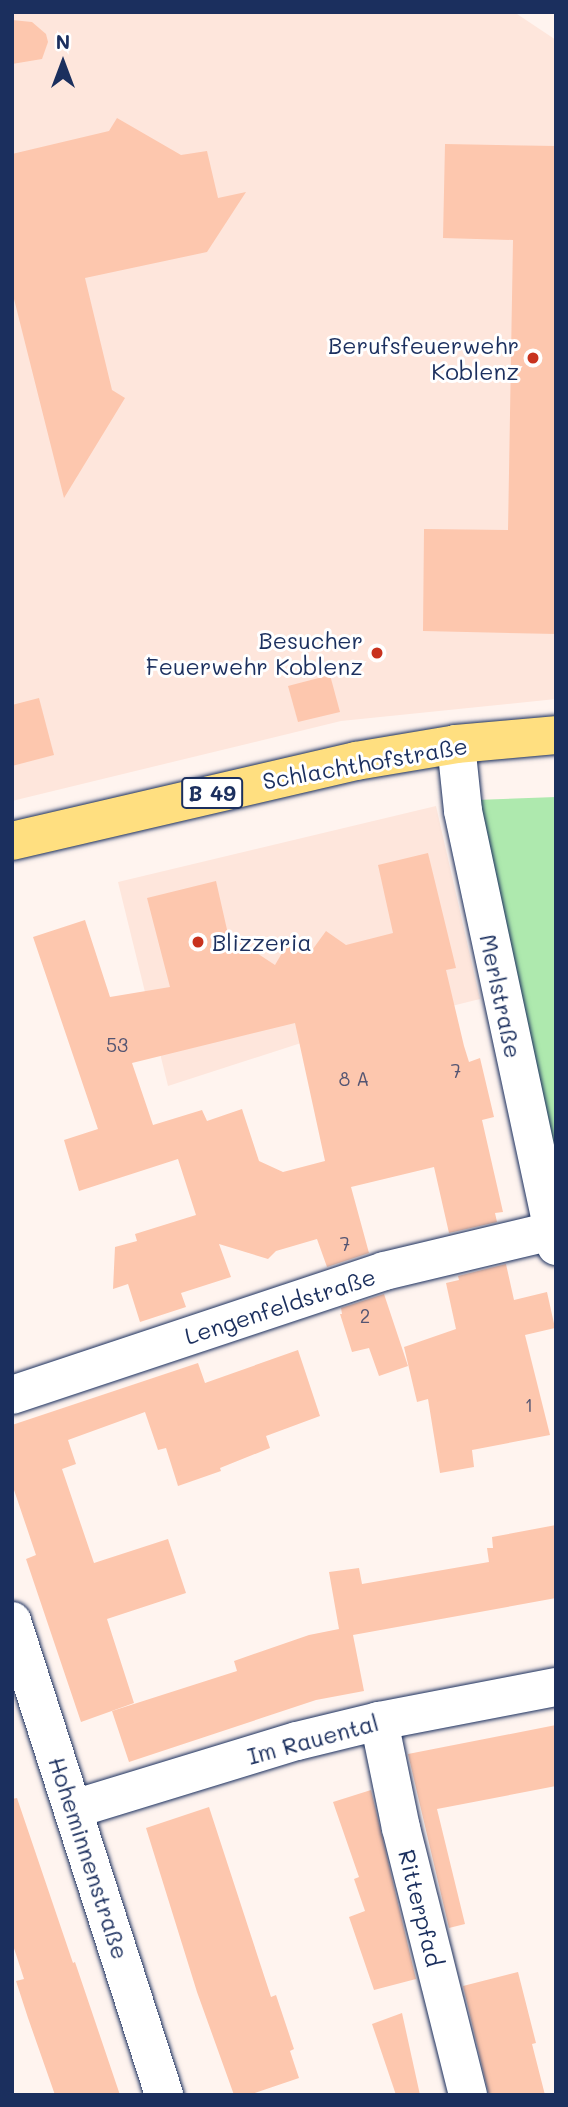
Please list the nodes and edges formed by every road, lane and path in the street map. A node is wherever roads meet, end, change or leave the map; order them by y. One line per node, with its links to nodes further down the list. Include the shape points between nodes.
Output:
1 (556, 735): 2 (main road, Schlachthofstraße / B 49)
2 (456, 744): 3 (main road, Schlachthofstraße / B 49, via 356,761); 4 (street, Merlstraße, via 463,811)
3 (12, 841)
4 (554, 1239): 5 (street, Lengenfeldstraße, via 384,1271)
5 (12, 1395)
6 (12, 1621): 9 (street, Hoheminnenstraße)
7 (556, 1687): 8 (street, Im Rauental)
8 (379, 1721): 9 (street, Im Rauental, via 297,1741); 11 (street, Ritterpfad)
9 (74, 1809): 10 (street, Hoheminnenstraße)
10 (164, 2095)
11 (468, 2095)

